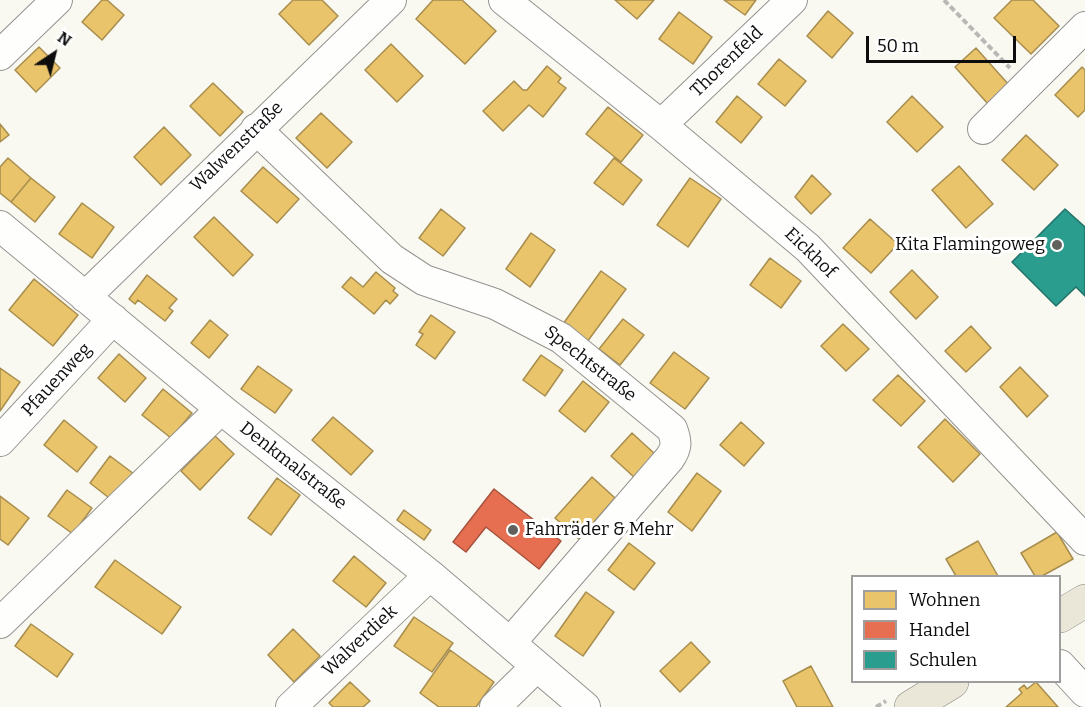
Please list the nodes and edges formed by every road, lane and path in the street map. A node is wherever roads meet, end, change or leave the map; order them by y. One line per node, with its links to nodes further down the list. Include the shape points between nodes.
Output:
1 (57, 0): 7 (street)
2 (390, 0): 10 (street, Walwenstraße)
3 (504, 0): 9 (street, Eickhof)
4 (792, 0): 9 (street, Thorenfeld)
5 (944, 0): 8 (path)
6 (1082, 35): 8 (street)
7 (0, 56)
8 (1027, 86): 11 (street)
9 (661, 125): 17 (street, Eickhof, via 808,248)
10 (256, 129): 13 (street, Walwenstraße); 22 (street, Spechtstraße, via 392,259 424,280 495,304 543,326 672,429 676,449 669,459)
11 (983, 129)
12 (0, 226): 13 (street, Denkmalstraße)
13 (86, 297): 14 (street, Denkmalstraße)
14 (113, 319): 15 (street, Denkmalstraße); 16 (street, Pfauenweg)
15 (220, 409): 18 (street, Denkmalstraße); 21 (street)
16 (0, 441)
17 (1085, 540)
18 (430, 575): 22 (street, Denkmalstraße); 27 (street, Walverdiek)
19 (1085, 601): 20 (main road)
20 (1061, 615)
21 (0, 623)
22 (511, 642): 23 (street, Denkmalstraße)
23 (537, 666): 28 (street); 29 (street, Denkmalstraße)
24 (1061, 667): 26 (street)
25 (949, 683): 30 (main road)
26 (1085, 692)
27 (291, 707)
28 (495, 707)
29 (585, 707)
30 (911, 707)

